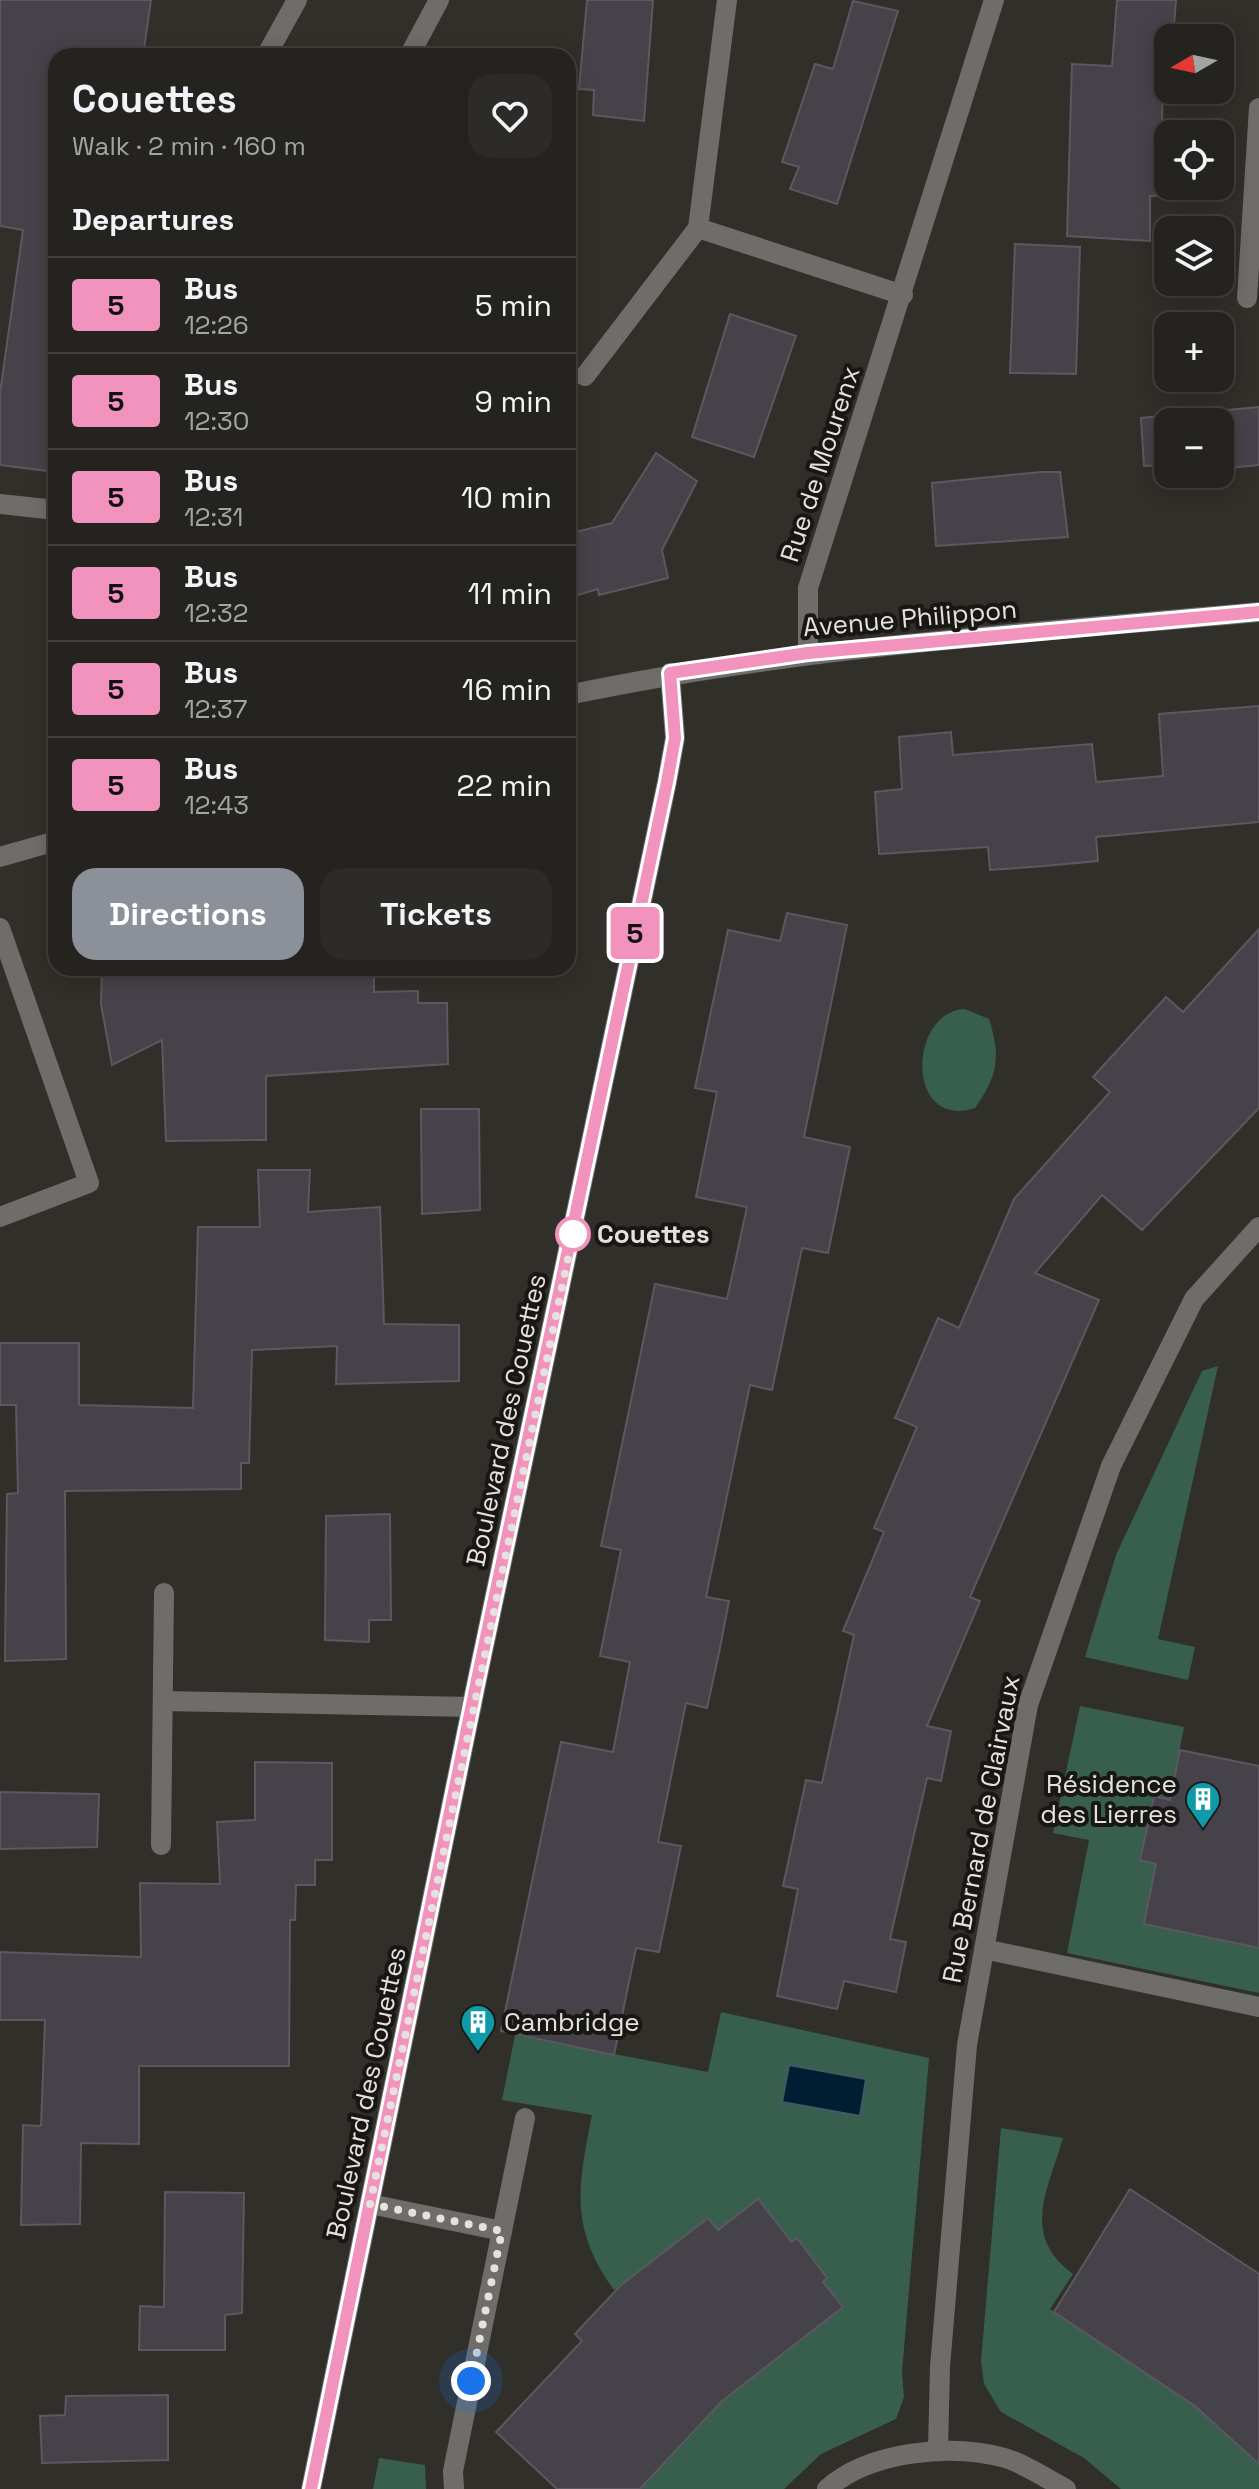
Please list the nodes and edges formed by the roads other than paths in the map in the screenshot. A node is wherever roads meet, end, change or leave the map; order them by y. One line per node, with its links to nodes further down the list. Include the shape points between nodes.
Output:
1 (297, 0): 5 (street)
2 (439, 0): 6 (street)
3 (727, 0): 8 (street)
4 (994, 0): 9 (street, Rue de Mourenx)
5 (270, 48)
6 (413, 48)
7 (1259, 108): 10 (street)
8 (698, 228): 9 (street); 11 (street)
9 (903, 295): 15 (street, Rue de Mourenx, via 808,588)
10 (1247, 298)
11 (585, 376)
12 (0, 504): 13 (street)
13 (48, 509)
14 (1259, 612): 15 (street, Avenue Philippon)
15 (808, 653): 16 (street, Avenue Philippon)
16 (670, 673): 17 (street, Avenue Philippon); 25 (street, Boulevard des Couettes, via 675,738 667,782)
17 (576, 693)
18 (48, 843): 19 (street)
19 (0, 857)
20 (0, 928): 21 (street, via 89,1183)
21 (0, 1217)
22 (1259, 1227): 27 (street, Rue Bernard de Clairvaux, via 1194,1299 1111,1466 1028,1705)
23 (164, 1593): 24 (street)
24 (163, 1701): 25 (street); 26 (street)
25 (472, 1707): 30 (street, Boulevard des Couettes)
26 (161, 1845)
27 (984, 1949): 28 (street); 32 (street, Rue Bernard de Clairvaux, via 966,2060)
28 (1259, 2007)
29 (525, 2118): 31 (street)
30 (370, 2204): 31 (street); 33 (street, Boulevard des Couettes)
31 (502, 2231): 34 (street, via 453,2471)
32 (938, 2449): 35 (street, via 883,2459); 36 (street, via 1006,2458)
33 (311, 2489)
34 (454, 2489)
35 (827, 2489)
36 (1066, 2489)

